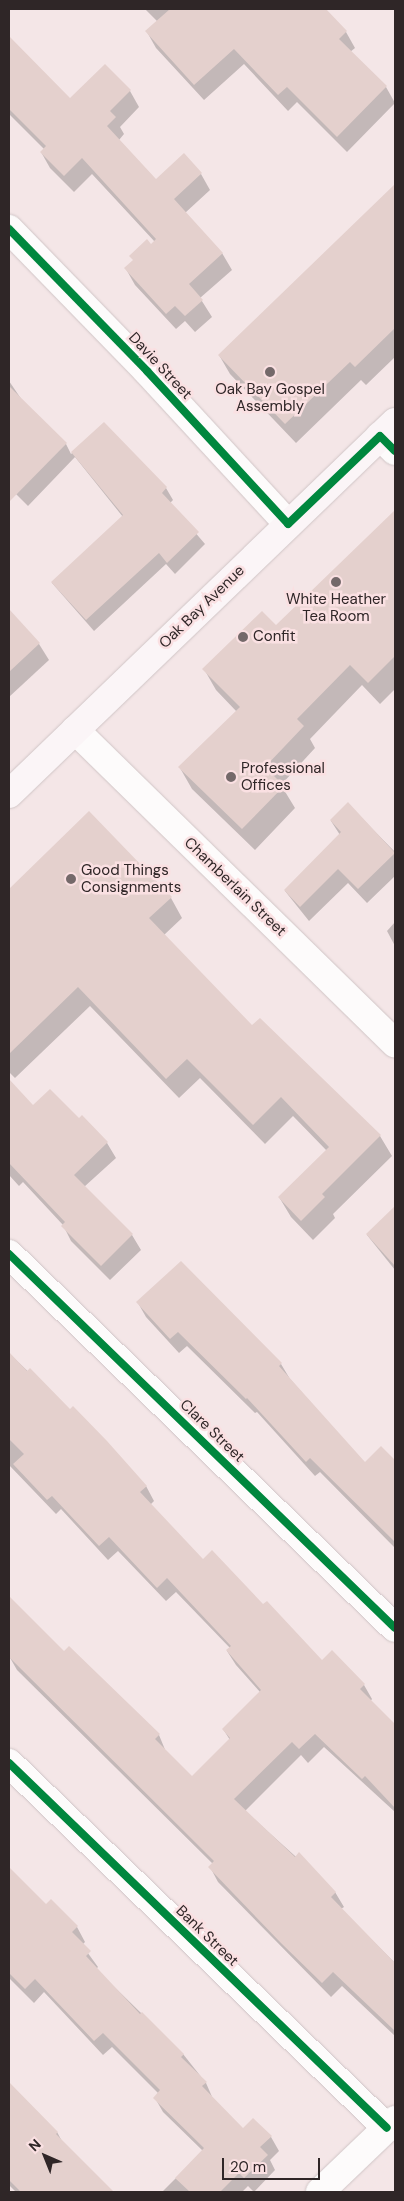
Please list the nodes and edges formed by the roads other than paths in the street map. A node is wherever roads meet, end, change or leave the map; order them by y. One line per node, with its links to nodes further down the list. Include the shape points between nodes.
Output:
1 (9, 230): 3 (street, Davie Street, via 147,371)
2 (390, 436): 3 (main road, Oak Bay Avenue)
3 (288, 524): 4 (main road, Oak Bay Avenue)
4 (75, 730): 5 (main road, Oak Bay Avenue); 6 (street, Chamberlain Street)
5 (9, 794)
6 (395, 1043)
7 (9, 1254): 8 (street, Clare Street)
8 (395, 1628)
9 (9, 1763): 10 (street, Bank Street)
10 (391, 2124): 11 (street)
11 (320, 2192)

